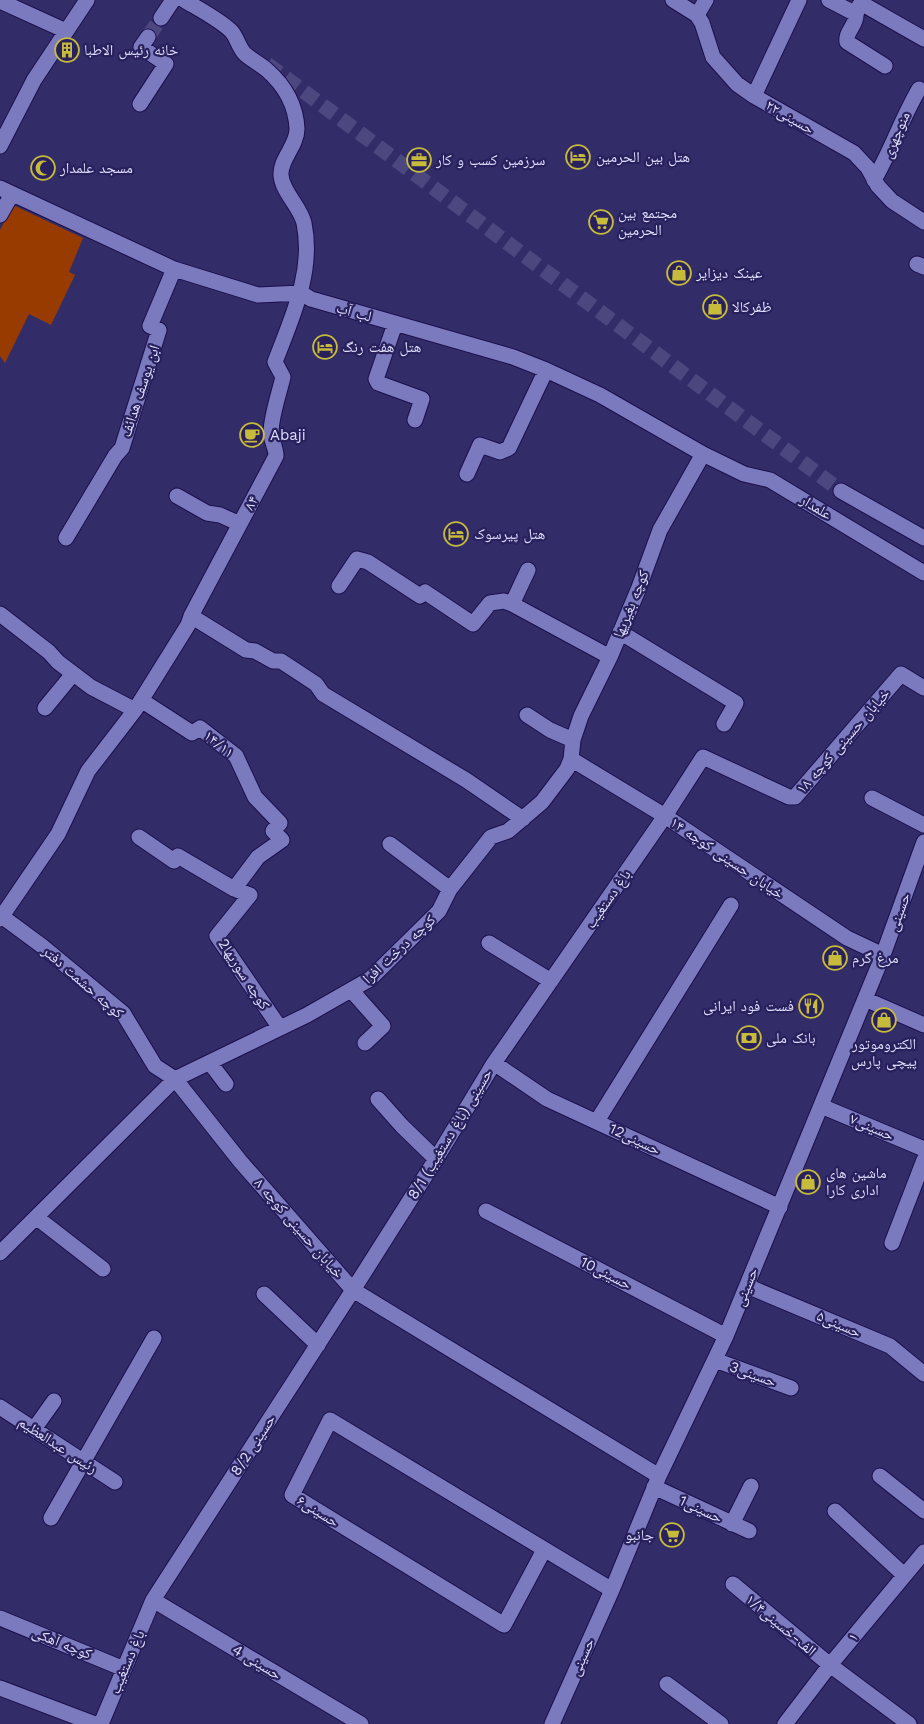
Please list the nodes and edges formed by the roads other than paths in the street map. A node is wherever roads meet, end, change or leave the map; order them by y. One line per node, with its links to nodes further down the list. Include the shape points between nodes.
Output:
1 (87, 0): 12 (street)
2 (173, 0): 11 (street)
3 (184, 0): 25 (street, ۸۴, via 230,30 244,54 267,70 292,103 297,132 281,174 303,221 305,266)
4 (672, 0): 10 (street)
5 (706, 0): 10 (street)
6 (799, 0): 17 (street)
7 (830, 0): 9 (street)
8 (0, 1): 12 (street)
9 (859, 6): 14 (street); 15 (street, via 846,42)
10 (697, 15): 17 (street, حسینی۲۲, via 713,57 737,84)
11 (161, 18)
12 (66, 31): 19 (street, via 34,80)
13 (148, 37): 18 (street, via 141,48 166,64)
14 (924, 39)
15 (885, 66)
16 (919, 89): 20 (street, منوچهری)
17 (754, 96): 20 (street, حسینی۲۲, via 854,153)
18 (140, 104)
19 (0, 146)
20 (874, 180): 23 (street, حسینی۲۲, via 892,201)
21 (6, 191): 22 (street); 24 (street, لب آب)
22 (0, 215)
23 (924, 222)
24 (174, 269): 25 (street, لب آب, via 258,295); 34 (street, ابن یوسف هدائف, via 150,326 159,330 122,448)
25 (301, 293): 26 (street, لب آب, via 311,299); 33 (street, ۸۴, via 275,362 283,377 271,429 276,456)
26 (395, 324): 27 (street, لب آب); 28 (street, via 376,379 378,384 422,399)
27 (546, 370): 29 (street, لب آب, via 600,394); 30 (street, via 509,448 500,452 480,444)
28 (414, 420)
29 (703, 454): 37 (street, علمدار, via 750,477 770,480); 42 (street, کوچه بغیریها, via 660,530)
30 (467, 474)
31 (841, 491): 35 (street)
32 (177, 496): 33 (street, via 207,513)
33 (240, 524): 41 (street, ۸۴)
34 (66, 538)
35 (924, 538)
36 (528, 570): 39 (street)
37 (924, 573)
38 (339, 586): 39 (street, via 357,558 420,596 424,592 473,624 490,603 504,601)
39 (512, 604): 43 (street)
40 (0, 614): 44 (street)
41 (191, 616): 46 (street, ۸۴); 55 (street, via 246,650 282,662 316,684 323,694 466,780)
42 (620, 632): 43 (street, کوچه بغیریها); 49 (street, via 736,703)
43 (610, 657): 50 (street, کوچه بغیریها)
44 (73, 674): 46 (street, via 91,687); 47 (street)
45 (924, 688): 51 (street, خیابان حسینی کوچه ۱۸, via 901,674 795,797)
46 (138, 705): 60 (street, ۱۴/۱۱, via 192,733 200,728 236,756 256,797 280,823 273,830 282,840 258,856); 63 (street, ۸۴, via 88,771 58,834)
47 (45, 708)
48 (527, 715): 50 (street)
49 (724, 724)
50 (573, 740): 52 (street, کوچه بغیریها)
51 (703, 757): 54 (street, باغ دستغیب)
52 (571, 759): 54 (street, خیابان حسینی کوچه ۱۴); 55 (street, کوچه درخت افرا, via 542,802)
53 (872, 798): 56 (street)
54 (665, 816): 65 (street, خیابان حسینی کوچه ۱۴, via 847,938); 66 (street, باغ دستغیب)
55 (523, 819): 61 (street, کوچه درخت افرا, via 508,831 491,837)
56 (924, 825)
57 (139, 837): 60 (street, via 174,861 178,856)
58 (924, 842): 65 (street, حسینی)
59 (390, 844): 61 (street)
60 (234, 889): 70 (street, کوچه سوریها2, via 250,895 217,936)
61 (450, 889): 67 (street, کوچه درخت افرا, via 440,911 370,979)
62 (731, 905): 78 (street)
63 (0, 917): 74 (street, کوچه حشمت دفتر, via 49,952 123,1013 155,1066)
64 (489, 943): 66 (street)
65 (883, 955): 68 (street, حسینی)
66 (551, 981): 73 (street, 8/1 حسینی (باغ دستغیب))
67 (351, 990): 70 (street, کوچه درخت افرا); 71 (street, via 383,1026)
68 (865, 999): 69 (street); 77 (street, حسینی)
69 (924, 1025)
70 (280, 1028): 72 (street, کوچه درخت افرا)
71 (365, 1043)
72 (210, 1063): 74 (street, کوچه درخت افرا); 75 (street)
73 (494, 1063): 78 (street, حسینی12, via 547,1099); 80 (street, 8/1 حسینی (باغ دستغیب))
74 (175, 1079): 84 (street); 89 (street, خیابان حسینی کوچه ۸, via 240,1160)
75 (226, 1084)
76 (378, 1099): 80 (street)
77 (821, 1106): 79 (street, حسینی۷); 82 (street, حسینی)
78 (597, 1121): 82 (street, حسینی12)
79 (924, 1149)
80 (436, 1159): 89 (street, 8/1 حسینی (باغ دستغیب))
81 (924, 1160): 85 (street)
82 (780, 1207): 88 (street, حسینی)
83 (486, 1211): 91 (street, حسینی10)
84 (36, 1216): 86 (street); 87 (street)
85 (892, 1243)
86 (0, 1252)
87 (103, 1269)
88 (747, 1286): 91 (street, حسینی); 95 (street, حسینی۵, via 890,1346)
89 (353, 1290): 93 (street, 8/2 حسینی); 103 (street, خیابان حسینی کوچه ۸)
90 (264, 1294): 93 (street)
91 (726, 1336): 94 (street, حسینی)
92 (154, 1338): 100 (street)
93 (318, 1345): 115 (street, 8/2 حسینی)
94 (714, 1360): 96 (street, حسینی3); 103 (street, حسینی)
95 (924, 1374)
96 (791, 1388)
97 (54, 1401): 99 (street)
98 (0, 1407): 99 (street, رئیس عبدالعظیم)
99 (34, 1429): 100 (street, رئیس عبدالعظیم)
100 (83, 1462): 102 (street, رئیس عبدالعظیم); 107 (street)
101 (880, 1476): 106 (street)
102 (115, 1482)
103 (657, 1482): 108 (street, حسینی1); 114 (street, حسینی)
104 (751, 1486): 108 (street)
105 (835, 1511): 112 (street)
106 (924, 1512)
107 (51, 1518)
108 (732, 1524): 109 (street, حسینی1)
109 (749, 1531)
110 (544, 1550): 110 (street, حسینی۶, via 330,1420 292,1495 504,1625); 114 (street, حسینی۶)
111 (921, 1560): 112 (street, ۱)
112 (904, 1575): 117 (street, ۱)
113 (732, 1584): 117 (street, الف-خسینی۱/۴)
114 (612, 1590): 124 (street, حسینی)
115 (153, 1600): 118 (street, باغ دستغیب); 123 (street, حسینی 4)
116 (0, 1618): 118 (street, کوچه آهکی)
117 (830, 1665): 126 (street, ۱); 127 (street, الف-خسینی۱/۴)
118 (124, 1669): 122 (street, باغ دستغیب)
119 (668, 1684): 125 (street)
120 (0, 1688): 121 (street)
121 (95, 1724)
122 (101, 1724)
123 (361, 1724)
124 (552, 1724)
125 (721, 1724)
126 (785, 1724)
127 (909, 1724)

